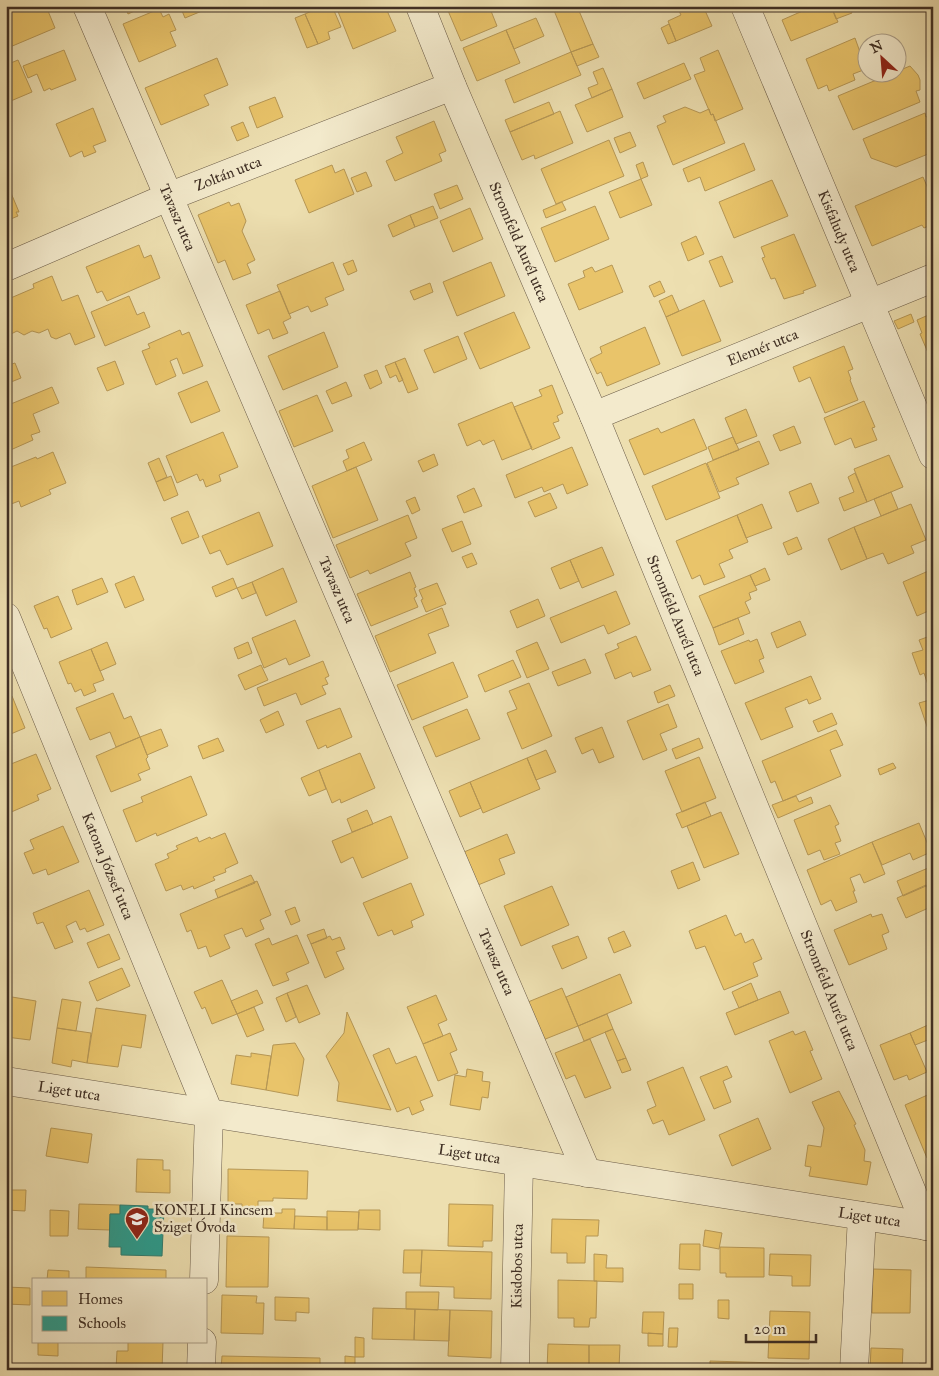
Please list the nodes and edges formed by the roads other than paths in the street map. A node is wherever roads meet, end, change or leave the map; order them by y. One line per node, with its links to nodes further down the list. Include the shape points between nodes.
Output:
1 (87, 6): 5 (street, Tavasz utca)
2 (420, 6): 4 (street, Stromfeld Aurél utca)
3 (745, 6): 8 (street, Kisfaludy utca)
4 (452, 86): 5 (street, Zoltán utca); 9 (street, Stromfeld Aurél utca)
5 (168, 197): 6 (street, Zoltán utca); 15 (street, Tavasz utca)
6 (6, 267)
7 (933, 278): 8 (street, Elemér utca)
8 (868, 304): 9 (street, Elemér utca); 10 (street, Kisfaludy utca)
9 (594, 416): 17 (street, Stromfeld Aurél utca)
10 (933, 455)
11 (6, 617): 13 (street, Katona József utca)
12 (6, 1081): 13 (street, Liget utca)
13 (209, 1113): 14 (street, Liget utca); 18 (street)
14 (519, 1162): 15 (street, Liget utca); 21 (street, Kisdobos utca)
15 (587, 1173): 16 (street, Liget utca)
16 (862, 1216): 17 (street, Liget utca); 22 (street)
17 (929, 1227)
18 (204, 1278)
19 (202, 1344): 20 (street)
20 (201, 1370)
21 (515, 1370)
22 (854, 1370)

